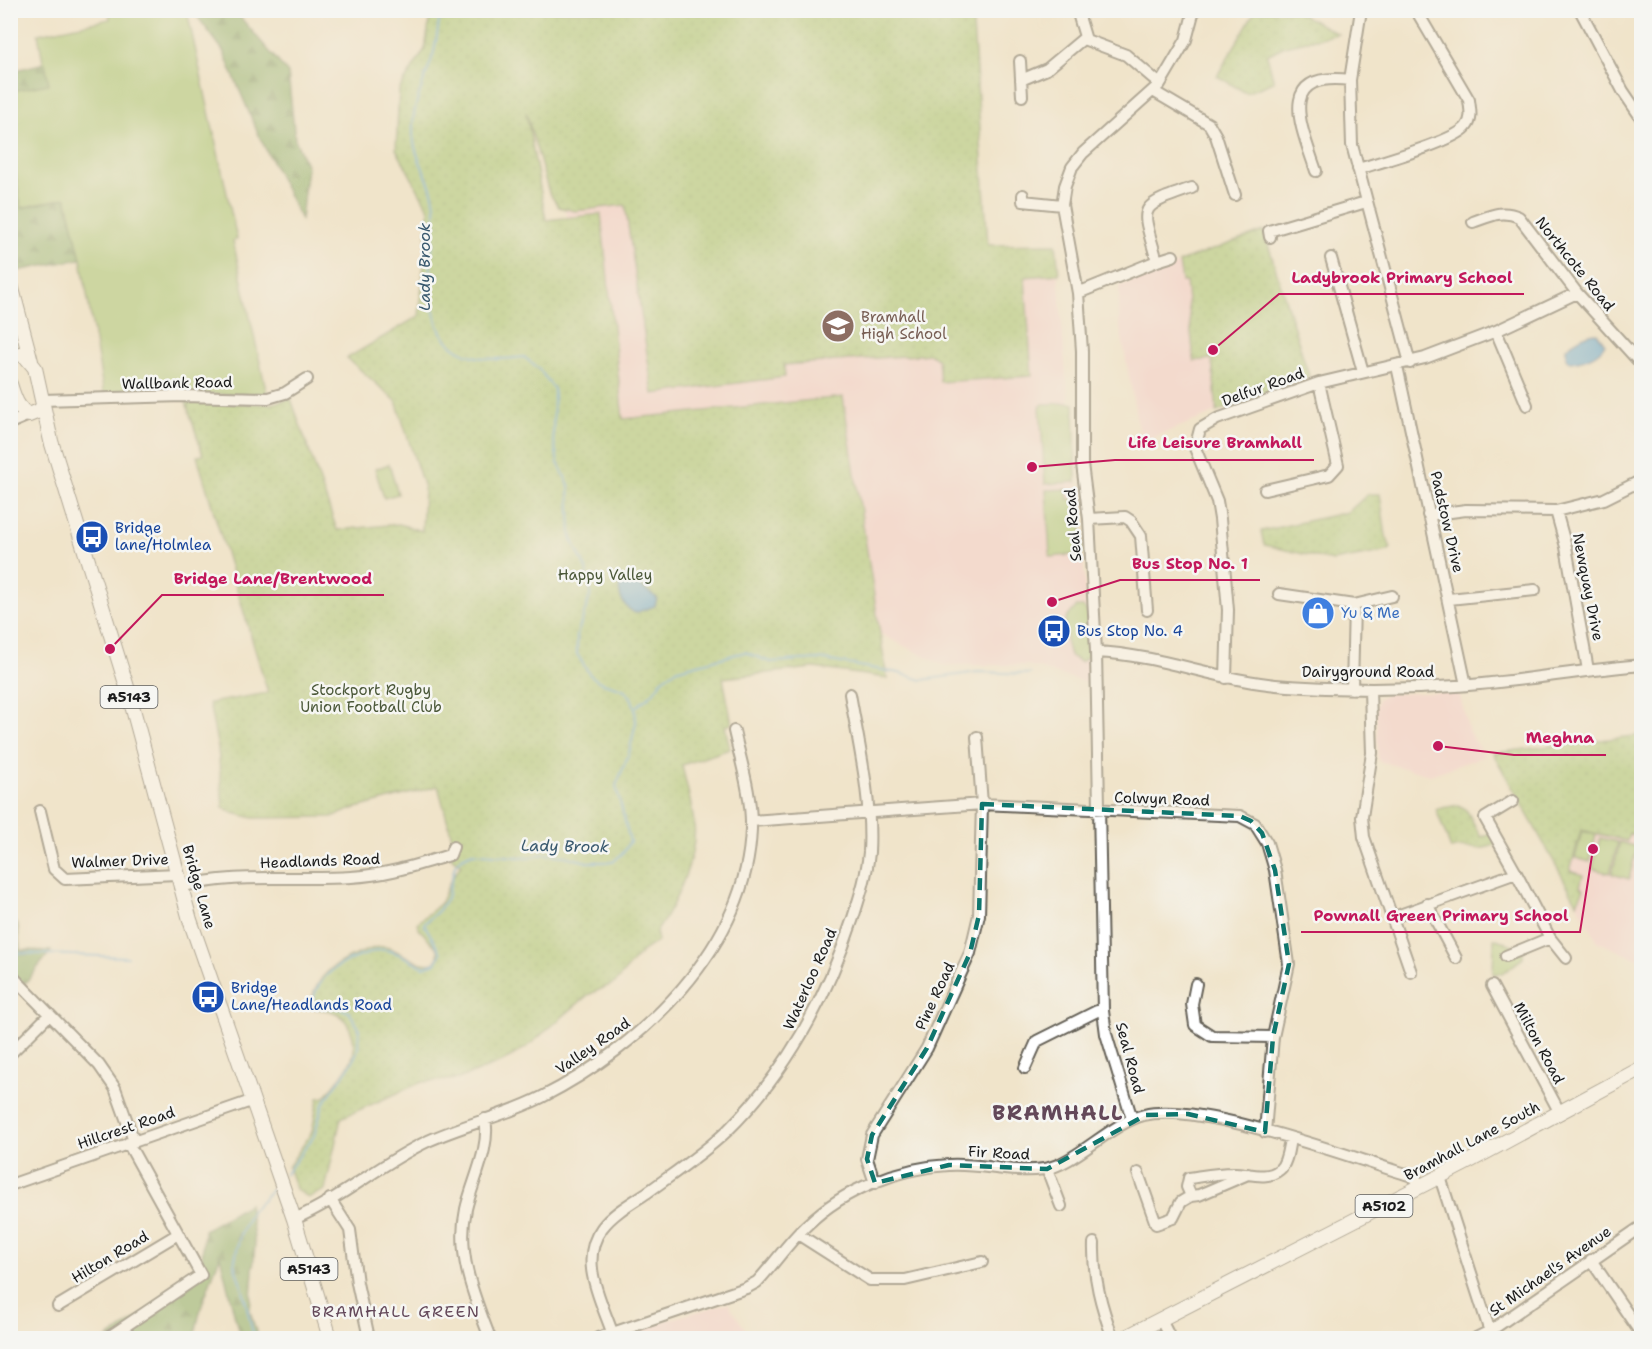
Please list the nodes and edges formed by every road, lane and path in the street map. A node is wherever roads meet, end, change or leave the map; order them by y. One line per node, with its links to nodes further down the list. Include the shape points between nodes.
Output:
1 (1077, 10): 6 (street)
2 (1194, 10): 10 (street, Seal Road, via 1186,40)
3 (1362, 10): 9 (street)
4 (1416, 10): 13 (street, via 1469,100 1471,116 1466,127 1455,134)
5 (1580, 10): 12 (street)
6 (1084, 38): 8 (street, via 1047,69); 10 (street, via 1126,55)
7 (1020, 61): 8 (street)
8 (1021, 80): 11 (street)
9 (1350, 80): 13 (street, via 1352,145); 14 (street, via 1315,81 1300,94 1300,121)
10 (1157, 87): 17 (street, via 1209,124); 19 (street, Seal Road, via 1083,153 1072,167)
11 (1022, 96)
12 (1641, 119)
13 (1358, 169): 18 (street)
14 (1316, 171)
15 (1192, 188): 23 (street, via 1154,201 1147,209)
16 (1023, 195): 19 (street, via 1023,201)
17 (1235, 195)
18 (1366, 202): 21 (street, via 1269,231); 32 (street)
19 (1062, 205): 26 (street, Seal Road)
20 (1473, 222): 27 (street, Northcote Road, via 1498,213 1509,212 1519,217)
21 (1270, 237)
22 (1173, 256): 23 (street)
23 (1157, 261): 26 (street)
24 (1321, 267): 35 (street, via 1332,261)
25 (10, 281): 31 (main road, Bridge Lane)
26 (1078, 293): 47 (street, Seal Road, via 1082,464)
27 (1577, 293): 29 (street, Delfur Road); 34 (street, Northcote Road)
28 (10, 295): 30 (main road, via 16,334)
29 (1496, 331): 32 (street, Delfur Road); 39 (street)
30 (11, 357): 31 (main road, via 25,356)
31 (31, 361): 40 (main road, Bridge Lane)
32 (1410, 363): 33 (street, Delfur Road)
33 (1397, 366): 35 (street, Delfur Road); 46 (street, Padstow Drive)
34 (1641, 366)
35 (1363, 372): 37 (street, Delfur Road)
36 (308, 380): 40 (street, Wallbank Road, via 268,398 183,396)
37 (1319, 383): 44 (street, via 1338,465 1329,475); 57 (street, Delfur Road, via 1206,423 1196,438 1220,519 1228,610)
38 (12, 390): 40 (main road, via 23,411); 41 (street)
39 (1527, 405)
40 (36, 409): 42 (street); 72 (main road, Bridge Lane / A5143, via 51,441 127,687)
41 (10, 411)
42 (10, 423)
43 (1641, 480): 45 (street, via 1605,499)
44 (1265, 490)
45 (1556, 511): 46 (street, via 1466,510); 56 (street, Newquay Drive)
46 (1428, 515): 51 (street, Padstow Drive)
47 (1089, 519): 53 (street, via 1125,517 1137,528 1141,536); 54 (street, Seal Road)
48 (1535, 590): 51 (street)
49 (1279, 594): 52 (street)
50 (1392, 596): 52 (street)
51 (1449, 599): 58 (street, Padstow Drive)
52 (1354, 605): 59 (street)
53 (1147, 610)
54 (1096, 652): 57 (street, Dairyground Road, via 1161,659); 68 (street, Seal Road)
55 (1641, 665): 56 (street, Dairyground Road)
56 (1588, 670): 58 (street, Dairyground Road)
57 (1226, 678): 59 (street, Dairyground Road)
58 (1466, 686): 60 (street, Dairyground Road)
59 (1352, 689): 60 (street, Dairyground Road)
60 (1370, 690): 74 (street, via 1372,753 1362,817 1364,837)
61 (850, 694): 67 (street, Waterloo Road)
62 (734, 731): 69 (street, Valley Road)
63 (977, 737): 65 (street, Pine Road)
64 (1512, 801): 71 (street, via 1485,818)
65 (982, 804): 67 (street, Colwyn Road); 68 (street, Colwyn Road); 100 (street, Pine Road, via 979,915 970,953 927,1048 872,1136 867,1158)
66 (40, 812): 72 (street, Walmer Drive, via 54,869 65,879)
67 (869, 812): 69 (street, Colwyn Road); 115 (street, Waterloo Road, via 863,887 847,939 800,1039 759,1096 725,1132 626,1207 599,1235 591,1258 592,1272)
68 (1100, 812): 83 (street, Seal Road); 85 (street, Colwyn Road, via 1240,816 1259,828 1275,870 1289,964)
69 (751, 820): 91 (street, Valley Road, via 746,867 736,897 708,954 685,985 647,1027 617,1052 543,1096)
70 (453, 847): 72 (street, Headlands Road, via 450,855 382,874 322,879)
71 (1516, 873): 73 (street); 75 (street)
72 (178, 880): 89 (main road, Bridge Lane / A5143)
73 (1426, 904): 74 (street); 77 (street)
74 (1394, 917): 79 (street)
75 (1550, 938): 76 (street); 78 (street)
76 (1506, 956)
77 (1456, 958)
78 (1566, 958)
79 (1411, 972)
80 (10, 974): 84 (street)
81 (1196, 984): 85 (street, via 1192,1004 1195,1025 1212,1036)
82 (1492, 986): 90 (street, Milton Road)
83 (1103, 1011): 87 (street, via 1037,1041); 92 (street, Seal Road, via 1106,1034)
84 (49, 1015): 86 (street); 95 (street, via 99,1065 115,1088)
85 (1273, 1037): 93 (street, Colwyn Road)
86 (10, 1054)
87 (1025, 1068)
88 (1641, 1068): 90 (main road, Bramhall Lane South / A5102)
89 (251, 1101): 95 (street, Hillcrest Road); 106 (main road, Bridge Lane / A5143)
90 (1560, 1113): 99 (main road, Bramhall Lane South / A5102)
91 (484, 1119): 104 (street, Valley Road, via 420,1145); 121 (street, via 487,1129 466,1210 464,1256)
92 (1132, 1119): 93 (street, Fir Road, via 1146,1114 1188,1114); 96 (street, Fir Road)
93 (1265, 1132): 94 (street, Fir Road)
94 (1290, 1139): 98 (street, via 1284,1165 1276,1172); 102 (street, Fir Road, via 1409,1175)
95 (131, 1142): 101 (street, Hillcrest Road); 108 (street)
96 (1047, 1169): 100 (street, Fir Road, via 950,1165); 105 (street)
97 (1138, 1173): 103 (street, via 1156,1224 1173,1218 1181,1202)
98 (1248, 1174): 103 (street); 103 (street, via 1233,1172 1189,1178)
99 (1440, 1177): 102 (main road, Bramhall Lane South / A5102); 116 (street)
100 (874, 1183): 109 (street, Fir Road, via 831,1206)
101 (10, 1185)
102 (1421, 1186): 114 (main road, Bramhall Lane South / A5102)
103 (1191, 1196)
104 (330, 1199): 106 (street, Valley Road); 120 (street, via 350,1230)
105 (1061, 1206)
106 (294, 1219): 119 (main road, Bridge Lane / A5143)
107 (1641, 1226): 111 (street, St Michael's Avenue)
108 (178, 1234): 113 (street, Hilton Road); 118 (street, via 201,1275)
109 (798, 1234): 112 (street, via 870,1280 905,1280); 115 (street, Fir Road, via 766,1272 746,1288)
110 (1094, 1243): 123 (street, via 1093,1267)
111 (1591, 1260): 116 (street, St Michael's Avenue); 117 (street)
112 (982, 1262)
113 (58, 1306)
114 (1161, 1320): 124 (main road, Bramhall Lane South / A5102); 125 (street)
115 (612, 1332): 122 (street, Fir Road)
116 (1491, 1335): 126 (street, St Michael's Avenue)
117 (1641, 1335)
118 (109, 1338)
119 (330, 1338)
120 (369, 1338)
121 (490, 1338)
122 (598, 1338)
123 (1113, 1338)
124 (1124, 1338)
125 (1170, 1338)
126 (1476, 1338)

